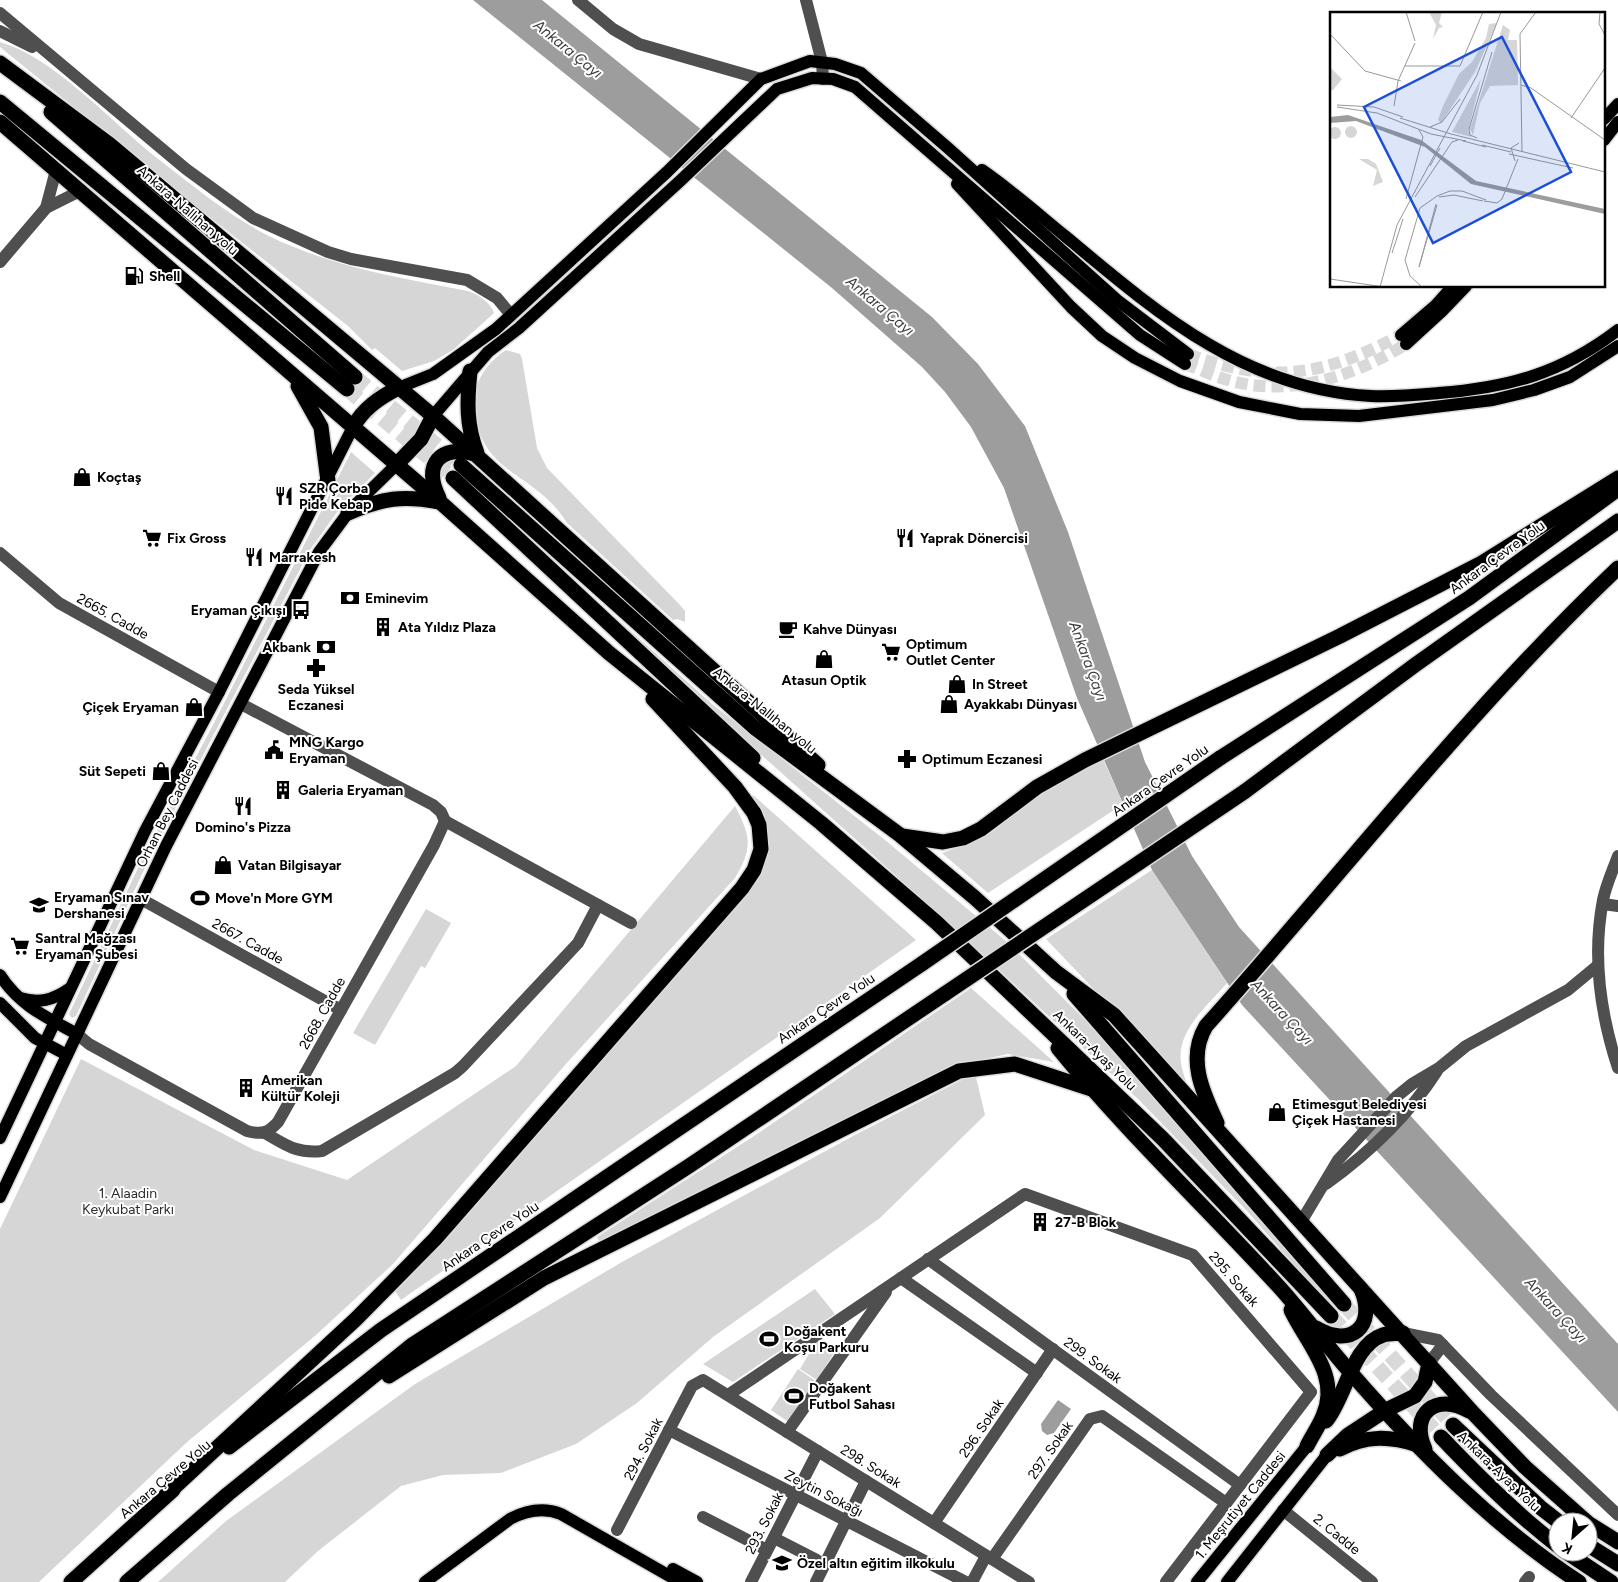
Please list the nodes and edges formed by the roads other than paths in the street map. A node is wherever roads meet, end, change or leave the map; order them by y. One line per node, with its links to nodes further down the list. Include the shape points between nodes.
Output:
1 (578, 0): 10 (street, via 608,25 639,44)
2 (806, 0): 6 (street)
3 (0, 14): 5 (street)
4 (0, 31): 5 (street)
5 (54, 59): 25 (street, via 186,170 253,218 352,259 467,280 497,298)
6 (822, 62): 9 (street); 10 (main road, via 810,61); 16 (main road, via 861,73)
7 (0, 63): 31 (highway, via 108,144)
8 (0, 68): 11 (highway, Ankara-Nallıhan yolu, via 351,383)
9 (823, 78): 18 (main road, via 855,87); 26 (main road, via 812,78 777,89 680,182)
10 (761, 79): 25 (main road, via 667,172)
11 (0, 102)
12 (1618, 104): 13 (main road)
13 (1606, 117)
14 (0, 122): 19 (highway)
15 (1618, 122): 17 (main road)
16 (927, 130): 18 (main road, via 1116,300 1187,359 1140,335); 27 (main road, via 997,180 1180,328 1237,362 1276,378 1370,396 1481,390 1513,383 1556,367 1597,346)
17 (1606, 137)
18 (918, 142): 28 (main road, via 1071,307 1102,336 1135,358 1180,381 1239,402 1300,414 1359,416 1494,400 1570,377)
19 (56, 170): 20 (highway); 21 (street)
20 (80, 191): 21 (street); 30 (highway)
21 (46, 208): 22 (street)
22 (0, 262)
23 (1451, 288): 24 (main road, via 1403,339 1442,311)
24 (1464, 288)
25 (511, 315): 26 (main road); 31 (main road, via 433,374)
26 (518, 328): 29 (main road)
27 (1618, 330)
28 (1618, 346)
29 (470, 371): 32 (main road); 34 (highway, via 466,409)
30 (291, 374): 33 (highway); 39 (highway, via 321,427)
31 (398, 388): 32 (highway); 33 (highway, via 376,400)
32 (433, 416): 34 (highway); 35 (highway, via 421,439)
33 (354, 427): 35 (highway); 39 (main road, Orhan Bey Caddesi)
34 (477, 455): 41 (highway, via 454,450 437,460 432,478); 49 (highway, via 784,732)
35 (397, 464): 41 (highway); 42 (main road, Orhan Bey Caddesi)
36 (461, 465): 49 (highway, Ankara-Nallıhan yolu, via 755,728)
37 (452, 478): 51 (highway)
38 (1618, 478): 52 (highway, via 1480,564 1085,760 1037,787 981,829 963,838 943,842)
39 (328, 481): 47 (main road, Orhan Bey Caddesi)
40 (1618, 488): 108 (highway, Ankara Çevre Yolu, bridge, via 1469,598 1220,758 381,1330)
41 (440, 502): 42 (highway, via 390,498); 46 (highway)
42 (348, 513): 48 (main road, Orhan Bey Caddesi, via 319,552)
43 (1618, 521): 107 (highway, bridge, via 1415,665 1244,792 689,1166 412,1345)
44 (0, 553): 47 (street, 2665. Cadde, via 59,604)
45 (1618, 568): 75 (highway, via 1573,611 1410,788 1200,1037 1196,1062 1206,1101)
46 (609, 653): 51 (highway); 108 (highway, via 735,787 754,812 761,848 754,870 742,888 435,1240 356,1319)
47 (219, 692): 62 (main road, Orhan Bey Caddesi, via 145,831)
48 (240, 704): 50 (street, via 432,805 441,812); 54 (main road, Orhan Bey Caddesi)
49 (859, 804): 52 (highway, Ankara-Nallıhan yolu)
50 (445, 821): 56 (street); 66 (street, 2668. Cadde)
51 (821, 823): 64 (highway, Ankara-Ayaş Yolu)
52 (900, 835): 60 (highway, Ankara-Nallıhan yolu)
53 (1618, 856): 55 (street)
54 (141, 899): 66 (street, 2667. Cadde); 68 (main road, Orhan Bey Caddesi)
55 (1603, 904): 57 (street); 59 (street)
56 (598, 905): 58 (street); 74 (street, via 578,943 455,1073 322,1151 306,1153 292,1149)
57 (1618, 906)
58 (631, 924)
59 (1597, 966): 71 (street, via 1568,990 1490,1031); 72 (street, via 1600,993)
60 (1056, 972): 75 (highway, via 1114,1015); 84 (highway, Ankara-Ayaş Yolu)
61 (0, 975): 63 (main road)
62 (69, 989): 63 (main road, via 51,1000 40,1002); 67 (main road, Orhan Bey Caddesi)
63 (16, 996): 67 (main road)
64 (1018, 998): 73 (highway); 85 (highway, Ankara-Ayaş Yolu, via 1163,1139)
65 (0, 1002): 69 (main road)
66 (341, 1010): 74 (street, 2668. Cadde, via 278,1122)
67 (54, 1021): 68 (main road); 69 (main road, Orhan Bey Caddesi)
68 (77, 1034): 70 (main road, Orhan Bey Caddesi); 74 (street, via 89,1044 247,1132)
69 (43, 1043): 70 (main road); 76 (main road, Orhan Bey Caddesi)
70 (66, 1055): 78 (main road, Orhan Bey Caddesi)
71 (1440, 1068): 77 (street, via 1422,1095 1371,1149); 77 (street, via 1396,1097 1357,1136)
72 (1618, 1068)
73 (1091, 1089): 83 (highway); 107 (highway, via 1016,1064 959,1071 928,1085 544,1278 405,1364)
74 (265, 1133)
75 (1222, 1135): 79 (highway)
76 (0, 1138)
77 (1322, 1187): 79 (street)
78 (0, 1197)
79 (1301, 1222): 82 (highway)
80 (928, 1259): 81 (street, 295. Sokak); 89 (street, 299. Sokak); 106 (street, 295. Sokak, via 1025,1194 1193,1254 1310,1392)
81 (896, 1281): 91 (street); 94 (street, 295. Sokak); 99 (street)
82 (1358, 1283): 86 (highway, via 1366,1311 1355,1333 1340,1338); 87 (highway)
83 (1282, 1290): 86 (highway); 101 (highway, via 1300,1329 1326,1371 1329,1384 1324,1414)
84 (1344, 1304)
85 (1331, 1316)
86 (1311, 1325): 92 (highway)
87 (1403, 1333): 88 (street, via 1432,1338); 90 (highway); 92 (highway, via 1384,1335 1369,1342 1358,1357)
88 (1443, 1345): 90 (street); 114 (street, via 1491,1396)
89 (1053, 1349): 91 (street, 296. Sokak); 106 (street, 299. Sokak)
90 (1429, 1363): 95 (highway, via 1425,1382 1415,1396); 96 (highway)
91 (1037, 1372): 117 (street, 296. Sokak)
92 (1352, 1374): 95 (highway); 101 (highway, via 1329,1418)
93 (696, 1382): 94 (street, 298. Sokak, via 703,1380); 98 (street, 294. Sokak)
94 (728, 1395): 99 (street, 298. Sokak)
95 (1386, 1410): 102 (highway); 104 (highway, via 1348,1435)
96 (1474, 1414): 102 (highway, via 1449,1403 1428,1409 1420,1430); 112 (highway, via 1525,1467)
97 (1453, 1425): 113 (highway, Ankara-Ayaş Yolu)
98 (669, 1430): 109 (street, Zeytin Sokağı); 119 (street, 294. Sokak)
99 (787, 1432): 103 (street, 298. Sokak)
100 (1441, 1437): 122 (highway, Ankara-Ayaş Yolu, via 1493,1491)
101 (1307, 1446): 142 (main road, 1. Meşrutiyet Caddesi)
102 (1424, 1450): 104 (highway, via 1402,1440 1379,1437 1347,1445); 144 (highway, via 1476,1502 1523,1542)
103 (818, 1451): 105 (street, 298. Sokak); 109 (street, 293. Sokak)
104 (1327, 1455): 111 (main road)
105 (866, 1481): 116 (street); 117 (street, 298. Sokak)
106 (1240, 1484): 110 (street, 295. Sokak)
107 (228, 1494): 132 (highway)
108 (166, 1495): 131 (highway, Ankara Çevre Yolu)
109 (795, 1495): 116 (street, Zeytin Sokağı); 121 (street, 293. Sokak)
110 (1226, 1503): 126 (street, 297. Sokak, via 1102,1416 1096,1416 1090,1419); 141 (street, 295. Sokak)
111 (1283, 1510): 130 (main road); 143 (street, 2. Cadde)
112 (1577, 1512)
113 (1548, 1514)
114 (1618, 1515)
115 (703, 1517): 124 (street)
116 (846, 1521): 137 (street); 138 (street, Zeytin Sokağı)
117 (934, 1523): 126 (street, 298. Sokak)
118 (1598, 1529): 123 (highway)
119 (617, 1530)
120 (600, 1536): 133 (main road, via 553,1511 521,1513); 134 (main road); 135 (main road, via 616,1538)
121 (774, 1538): 124 (street, 293. Sokak); 127 (street)
122 (1548, 1538)
123 (1618, 1542)
124 (767, 1550): 136 (street, 293. Sokak)
125 (1598, 1551): 129 (highway)
126 (989, 1557): 139 (street); 140 (street, 298. Sokak)
127 (817, 1560)
128 (1581, 1562): 145 (highway)
129 (1618, 1564)
130 (1229, 1581)
131 (71, 1582)
132 (127, 1582)
133 (425, 1582)
134 (680, 1582)
135 (697, 1582)
136 (751, 1582)
137 (816, 1582)
138 (966, 1582)
139 (972, 1582)
140 (1029, 1582)
141 (1166, 1582)
142 (1197, 1582)
143 (1372, 1582)
144 (1579, 1582)
145 (1611, 1582)

